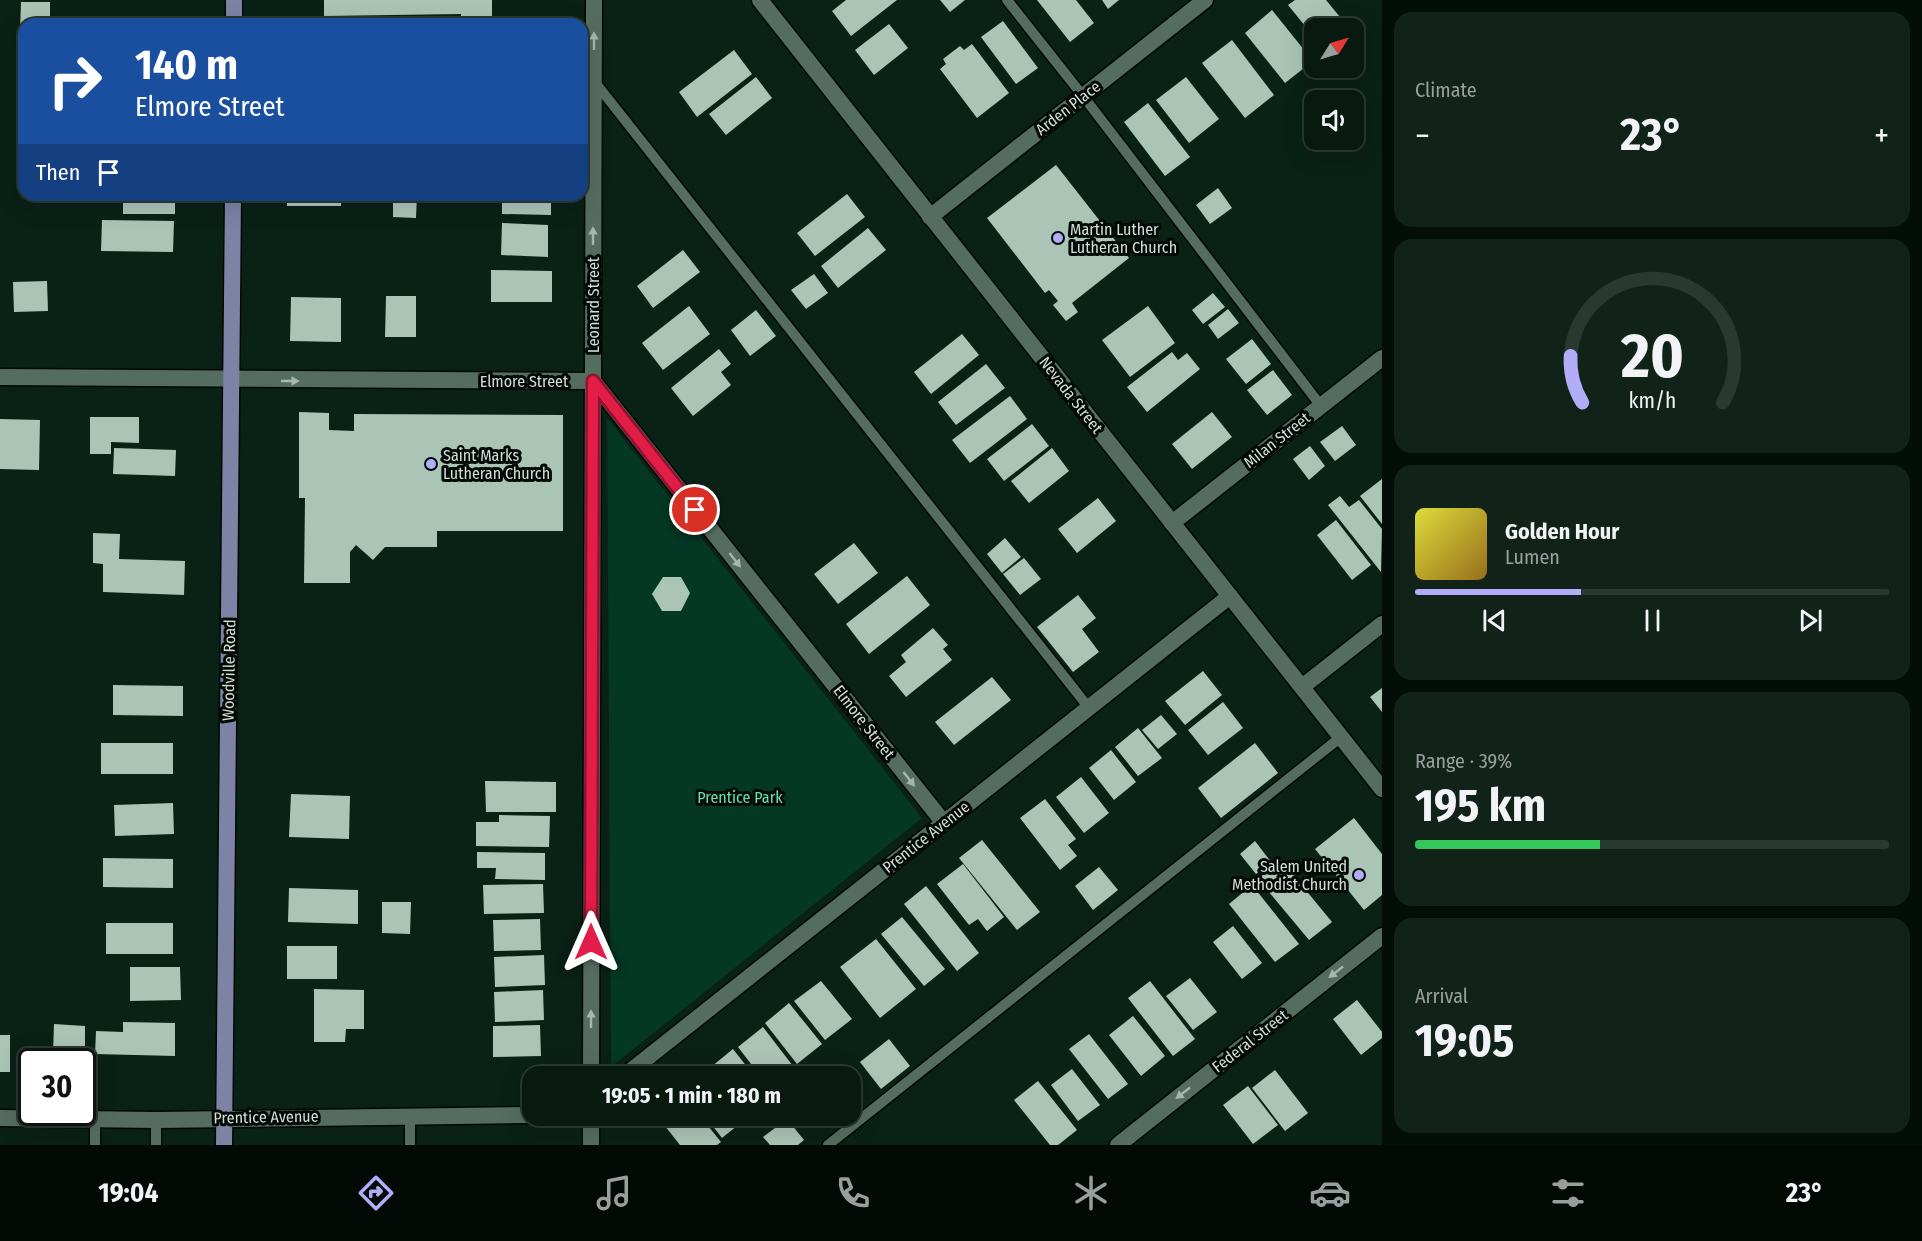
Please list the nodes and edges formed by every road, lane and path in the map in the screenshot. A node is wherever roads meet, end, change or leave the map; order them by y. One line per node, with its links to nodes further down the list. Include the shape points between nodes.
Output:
1 (234, 0): 6 (main road)
2 (594, 0): 7 (street, Leonard Street, one-way to 2)
3 (760, 0): 10 (street, Nevada Street)
4 (1007, 0): 8 (lane)
5 (1205, 0): 8 (street, Arden Place)
6 (234, 18)
7 (594, 81): 14 (street, Leonard Street, one-way to 7); 20 (lane)
8 (1083, 96): 10 (street, Arden Place); 15 (lane)
9 (233, 201): 13 (main road, Woodville Road)
10 (930, 217): 16 (street, Nevada Street)
11 (1382, 358): 15 (street, Milan Street)
12 (0, 377): 13 (street, Elmore Street)
13 (232, 380): 14 (street, Elmore Street, one-way to 14); 32 (main road, Woodville Road)
14 (593, 381): 23 (street, Elmore Street, one-way to 23); 25 (street, Leonard Street, one-way to 14)
15 (1320, 406): 16 (street, Milan Street)
16 (1172, 523): 17 (street, Nevada Street)
17 (1230, 596): 19 (street, Nevada Street); 20 (street, Prentice Avenue)
18 (1382, 624): 19 (street)
19 (1302, 687): 21 (street, Nevada Street)
20 (1089, 708): 23 (street, Prentice Avenue)
21 (1341, 737): 22 (street, Nevada Street); 41 (lane)
22 (1382, 789)
23 (944, 823): 26 (street, Prentice Avenue)
24 (1382, 936): 42 (street, Federal Street, one-way to 42)
25 (591, 1066)
26 (637, 1066)
27 (522, 1115): 28 (street, Prentice Avenue)
28 (410, 1116): 32 (street, Prentice Avenue); 39 (lane)
29 (0, 1118): 30 (street, Prentice Avenue)
30 (18, 1118)
31 (96, 1118): 33 (street, Prentice Avenue)
32 (224, 1118): 33 (street, Prentice Avenue); 38 (main road, Woodville Road)
33 (156, 1120): 37 (lane)
34 (95, 1126): 36 (lane)
35 (591, 1126): 40 (street)
36 (95, 1145)
37 (156, 1145)
38 (224, 1145)
39 (410, 1145)
40 (591, 1145)
41 (828, 1145)
42 (1118, 1145)

